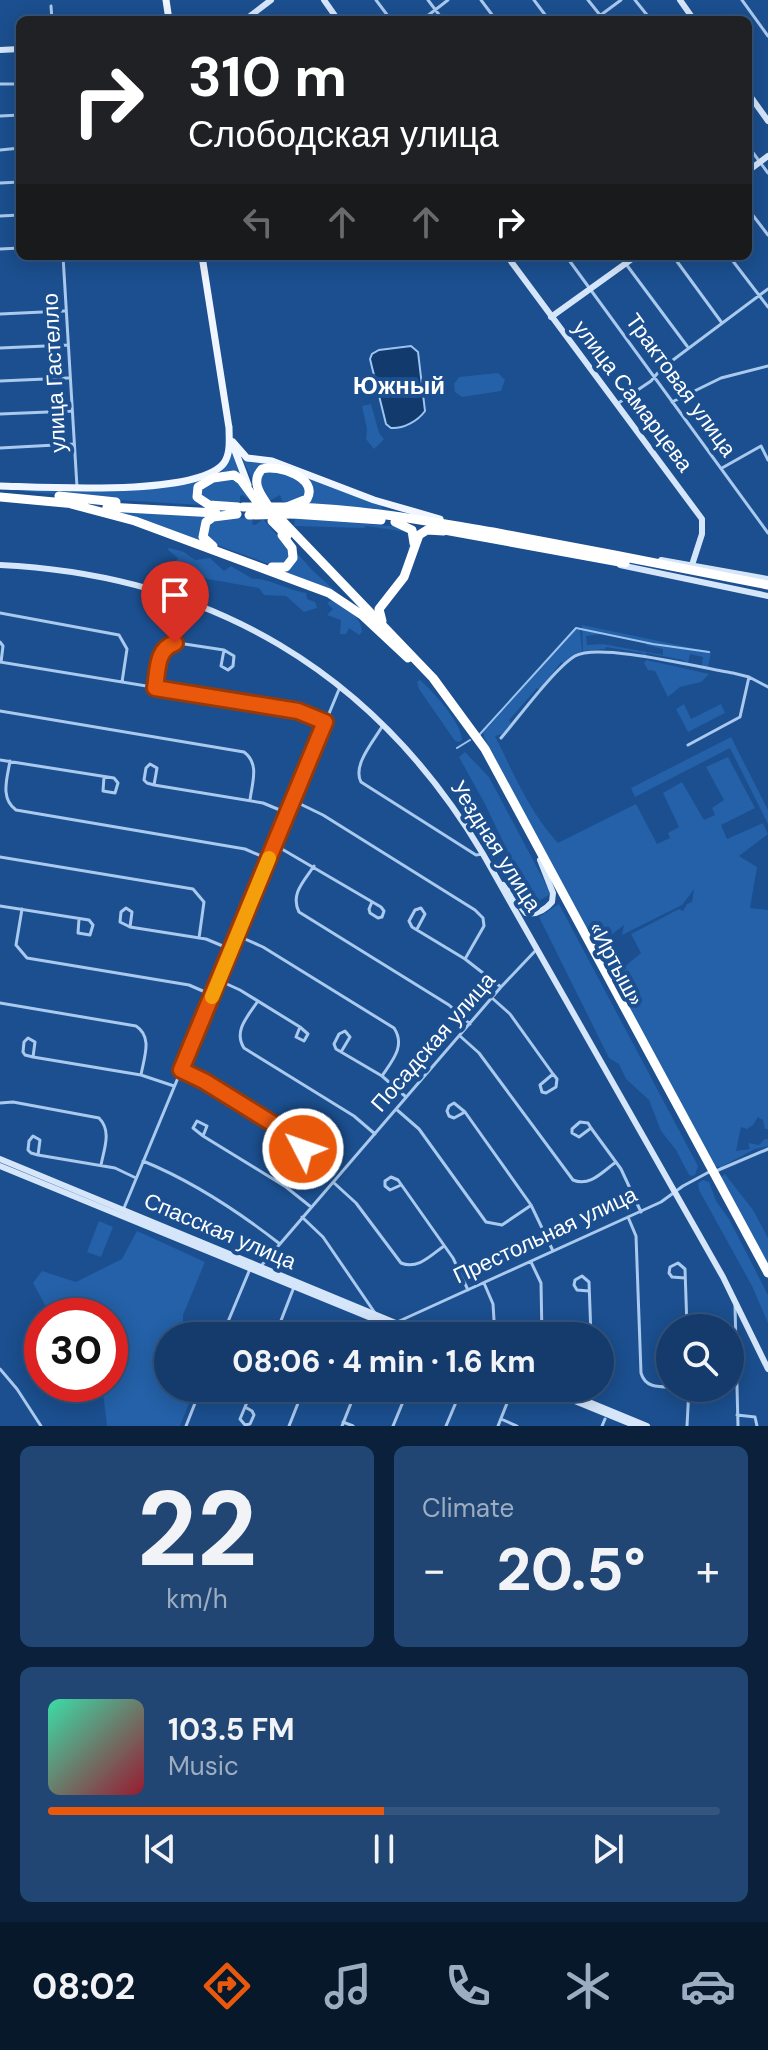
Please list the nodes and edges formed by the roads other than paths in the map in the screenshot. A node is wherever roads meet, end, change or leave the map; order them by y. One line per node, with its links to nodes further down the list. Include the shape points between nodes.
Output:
1 (271, 0): 12 (street)
2 (428, 0): 9 (street)
3 (448, 0): 9 (street)
4 (588, 0): 10 (street)
5 (621, 0): 10 (street)
6 (635, 0): 15 (street)
7 (742, 0): 16 (street)
8 (51, 6): 11 (street)
9 (435, 10): 13 (street); 14 (street)
10 (600, 15)
11 (52, 16)
12 (250, 16)
13 (427, 16)
14 (440, 16)
15 (648, 16)
16 (768, 36)
17 (752, 97): 18 (street)
18 (766, 112): 19 (street)
19 (768, 121)
20 (752, 151): 22 (street)
21 (768, 156): 22 (street)
22 (760, 162): 23 (street); 24 (street)
23 (752, 168)
24 (768, 173)
25 (752, 214): 26 (street)
26 (768, 235)
27 (63, 260): 40 (street, улица Гастелло)
28 (203, 260): 55 (main road)
29 (510, 260): 42 (street, улица Самарцева)
30 (569, 260): 36 (street, Трактовая улица)
31 (623, 260): 35 (street)
32 (630, 260): 35 (street)
33 (676, 260): 43 (street)
34 (732, 260): 38 (street)
35 (626, 263): 36 (street); 46 (street)
36 (592, 289): 42 (street); 48 (street, Трактовая улица)
37 (768, 289): 38 (street)
38 (760, 296): 39 (street); 43 (street)
39 (768, 307)
40 (66, 311): 41 (street); 44 (street, улица Гастелло)
41 (0, 314)
42 (551, 317): 52 (street, улица Самарцева)
43 (722, 323): 46 (street)
44 (68, 345): 45 (street); 49 (street, улица Гастелло)
45 (0, 348)
46 (688, 348): 48 (street)
47 (768, 366): 51 (street, via 714,381)
48 (655, 375): 51 (street, Трактовая улица); 52 (street)
49 (70, 378): 50 (street); 53 (street, улица Гастелло)
50 (0, 381)
51 (672, 402): 60 (street, Трактовая улица)
52 (617, 404): 75 (street, улица Самарцева, via 702,519)
53 (72, 411): 54 (street); 57 (street, улица Гастелло)
54 (0, 414)
55 (229, 427): 56 (main road); 61 (main road, via 228,455 213,471 160,486)
56 (232, 440): 63 (main road, via 239,465); 69 (main road, via 247,458 272,461 387,505)
57 (74, 444): 58 (street); 61 (street, улица Гастелло)
58 (0, 448)
59 (768, 460): 60 (street, via 761,446)
60 (722, 468): 71 (street, Трактовая улица)
61 (77, 487): 62 (main road)
62 (0, 491): 64 (highway); 65 (highway)
63 (259, 499): 65 (highway, via 232,474 208,479 197,490 205,504); 66 (highway, via 256,477 264,468 303,479 310,486 309,497); 67 (highway)
64 (71, 504): 65 (highway); 84 (highway, via 135,521 329,593 362,615)
65 (242, 511): 66 (highway, bridge); 67 (highway, via 208,520 205,541 284,568 293,550)
66 (290, 511): 68 (highway); 69 (highway, via 349,510)
67 (277, 521): 78 (highway); 84 (highway)
68 (395, 522): 70 (highway); 72 (highway, via 412,530)
69 (473, 529): 73 (highway)
70 (447, 531): 72 (highway, via 422,532); 73 (highway)
71 (768, 533)
72 (414, 549): 79 (highway, via 404,577)
73 (591, 553): 75 (street); 77 (highway)
74 (0, 565): 88 (street, Уездная улица, via 85,573 190,600 279,645)
75 (692, 565): 76 (street)
76 (768, 579)
77 (768, 591)
78 (354, 597): 79 (highway, via 369,606); 86 (highway)
79 (384, 601): 86 (highway, via 381,620)
80 (0, 613): 87 (street, via 119,635 127,649)
81 (0, 642): 83 (street)
82 (224, 650): 82 (street, via 221,666 228,670 234,656); 90 (street, via 169,645 160,655)
83 (0, 662): 87 (street)
84 (421, 670): 107 (highway, «Иртыш», via 482,752)
85 (749, 677): 89 (street); 94 (street, via 607,651 583,653 565,665); 95 (street, via 740,717)
86 (433, 678): 151 (highway, «Иртыш», via 495,765)
87 (122, 682): 90 (street)
88 (340, 687): 92 (street); 93 (street, Уездная улица)
89 (768, 687)
90 (155, 688): 92 (street, via 298,711)
91 (0, 711): 100 (street, via 244,752 254,767)
92 (325, 722): 101 (street)
93 (383, 725): 104 (street, Уездная улица, via 438,785); 104 (street, via 360,765 361,782 476,855)
94 (501, 738)
95 (688, 745)
96 (0, 760): 97 (street)
97 (10, 761): 98 (street); 106 (street, via 5,795 16,810 245,849)
98 (104, 777): 98 (street, via 103,791 115,793 117,781)
99 (154, 785): 99 (street, via 157,768 150,764 144,780); 100 (street)
100 (250, 800): 102 (street)
101 (292, 800): 102 (street); 120 (street, via 475,910 484,926)
102 (287, 813): 103 (street)
103 (274, 844): 106 (street); 108 (street)
104 (483, 854): 109 (street, Уездная улица)
105 (0, 857): 117 (street, via 193,889 204,905)
106 (268, 859): 116 (street)
107 (540, 860): 109 (street, via 554,900 537,912 522,910); 151 (highway, «Иртыш»)
108 (314, 866): 110 (street); 127 (street, via 296,895 299,912 449,1005)
109 (498, 879): 119 (street, Уездная улица)
110 (372, 902)
111 (0, 906): 112 (street)
112 (22, 909): 113 (street); 123 (street, via 16,942 27,958 189,985)
113 (79, 919): 113 (street, via 92,923 90,935 78,933)
114 (130, 927): 114 (street, via 132,912 126,908 120,922); 117 (street)
115 (417, 929): 115 (street, via 409,921 421,908 425,914); 120 (street)
116 (236, 935): 118 (street); 135 (street, via 394,1028 399,1046)
117 (199, 938): 118 (street)
118 (230, 949): 121 (street)
119 (537, 949): 122 (street, Посадская улица); 156 (street, Уездная улица)
120 (465, 959): 122 (street)
121 (218, 980): 123 (street); 125 (street)
122 (501, 987): 124 (street, Посадская улица)
123 (212, 995): 132 (street)
124 (492, 998): 127 (street, Посадская улица); 133 (street, via 510,1014)
125 (258, 1001): 128 (street); 142 (street, via 239,1032 244,1048)
126 (0, 1003): 134 (street, via 139,1027 147,1042)
127 (470, 1024): 129 (street, Посадская улица)
128 (300, 1027)
129 (460, 1036): 137 (street, Посадская улица); 148 (street, via 479,1053 573,1180 590,1181)
130 (341, 1052): 130 (street, via 334,1044 345,1031 350,1037); 135 (street)
131 (33, 1057): 131 (street, via 35,1042 28,1038 23,1052); 134 (street)
132 (181, 1070): 136 (street); 155 (street, via 299,1140 302,1159)
133 (553, 1074): 133 (street, via 540,1085 542,1092 557,1085)
134 (141, 1075): 136 (street)
135 (382, 1076): 137 (street)
136 (174, 1086): 147 (street)
137 (406, 1097): 139 (street, Посадская улица)
138 (0, 1103): 149 (street, via 99,1118 107,1132)
139 (396, 1109): 142 (street, Посадская улица); 158 (street, via 419,1129 486,1222 502,1225)
140 (465, 1112): 140 (street, via 454,1103 447,1111 454,1118); 158 (street)
141 (591, 1128): 141 (street, via 582,1121 572,1133 579,1137); 148 (street)
142 (375, 1134): 153 (street, Посадская улица)
143 (203, 1136): 155 (street)
144 (768, 1149): 151 (street, Престольная улица)
145 (38, 1155): 145 (street, via 40,1140 33,1136 28,1150); 149 (street)
146 (0, 1159): 157 (street, Спасская улица)
147 (143, 1161): 152 (street); 164 (street, via 213,1198)
148 (616, 1162): 161 (street)
149 (101, 1165): 152 (street)
150 (0, 1166): 157 (street, Спасская улица)
151 (713, 1172): 156 (street, Престольная улица); 170 (highway, «Иртыш»); 172 (highway, «Иртыш»)
152 (136, 1178): 160 (street)
153 (333, 1182): 159 (street, Посадская улица); 165 (street, via 356,1203 401,1263 414,1265)
154 (401, 1185): 165 (street)
155 (286, 1187): 159 (street)
156 (674, 1192): 161 (street, Престольная улица); 177 (street, Уездная улица)
157 (82, 1196): 160 (street, Спасская улица); 169 (street, Спасская улица)
158 (531, 1205): 166 (street)
159 (311, 1207): 162 (street, Посадская улица)
160 (123, 1210): 168 (street, Спасская улица)
161 (641, 1212): 163 (street, Престольная улица)
162 (302, 1217): 164 (street, Посадская улица); 178 (street, via 323,1237)
163 (628, 1217): 166 (street, Престольная улица); 190 (street, via 636,1236 641,1373)
164 (280, 1244): 168 (street, Посадская улица)
165 (445, 1245): 175 (street)
166 (553, 1251): 167 (street, Престольная улица)
167 (531, 1262): 173 (street, Престольная улица); 186 (street, via 541,1283)
168 (261, 1266): 178 (street, Спасская улица)
169 (251, 1268): 174 (street, Спасская улица); 180 (street)
170 (768, 1273)
171 (685, 1278): 171 (street, via 681,1265 670,1267 672,1277); 179 (street)
172 (768, 1282)
173 (484, 1283): 175 (street, Престольная улица); 185 (street)
174 (294, 1287): 181 (street); 182 (street, Спасская улица)
175 (468, 1290): 184 (street, Престольная улица)
176 (589, 1291): 176 (street, via 577,1290 575,1280 585,1277); 187 (street)
177 (736, 1303): 189 (street, Уездная улица); 202 (street)
178 (375, 1314): 183 (street, Спасская улица)
179 (686, 1314)
180 (228, 1322)
181 (280, 1322)
182 (386, 1322)
183 (388, 1322)
184 (396, 1322)
185 (494, 1322)
186 (542, 1322)
187 (590, 1322)
188 (0, 1369): 206 (street)
189 (768, 1369)
190 (656, 1386)
191 (195, 1402): 207 (street)
192 (247, 1402): 201 (street)
193 (298, 1402): 208 (street)
194 (351, 1402): 205 (street)
195 (403, 1402): 210 (street)
196 (456, 1402): 211 (street)
197 (508, 1402): 203 (street)
198 (577, 1402): 215 (street)
199 (588, 1402): 216 (street)
200 (688, 1402): 217 (street)
201 (245, 1407)
202 (737, 1415): 218 (street); 219 (street, via 755,1417)
203 (501, 1419): 212 (street); 213 (street)
204 (605, 1419): 214 (street)
205 (342, 1424): 209 (street)
206 (41, 1426)
207 (186, 1426)
208 (289, 1426)
209 (353, 1426)
210 (393, 1426)
211 (446, 1426)
212 (498, 1426)
213 (517, 1426)
214 (602, 1426)
215 (636, 1426)
216 (647, 1426)
217 (687, 1426)
218 (738, 1426)
219 (757, 1426)

